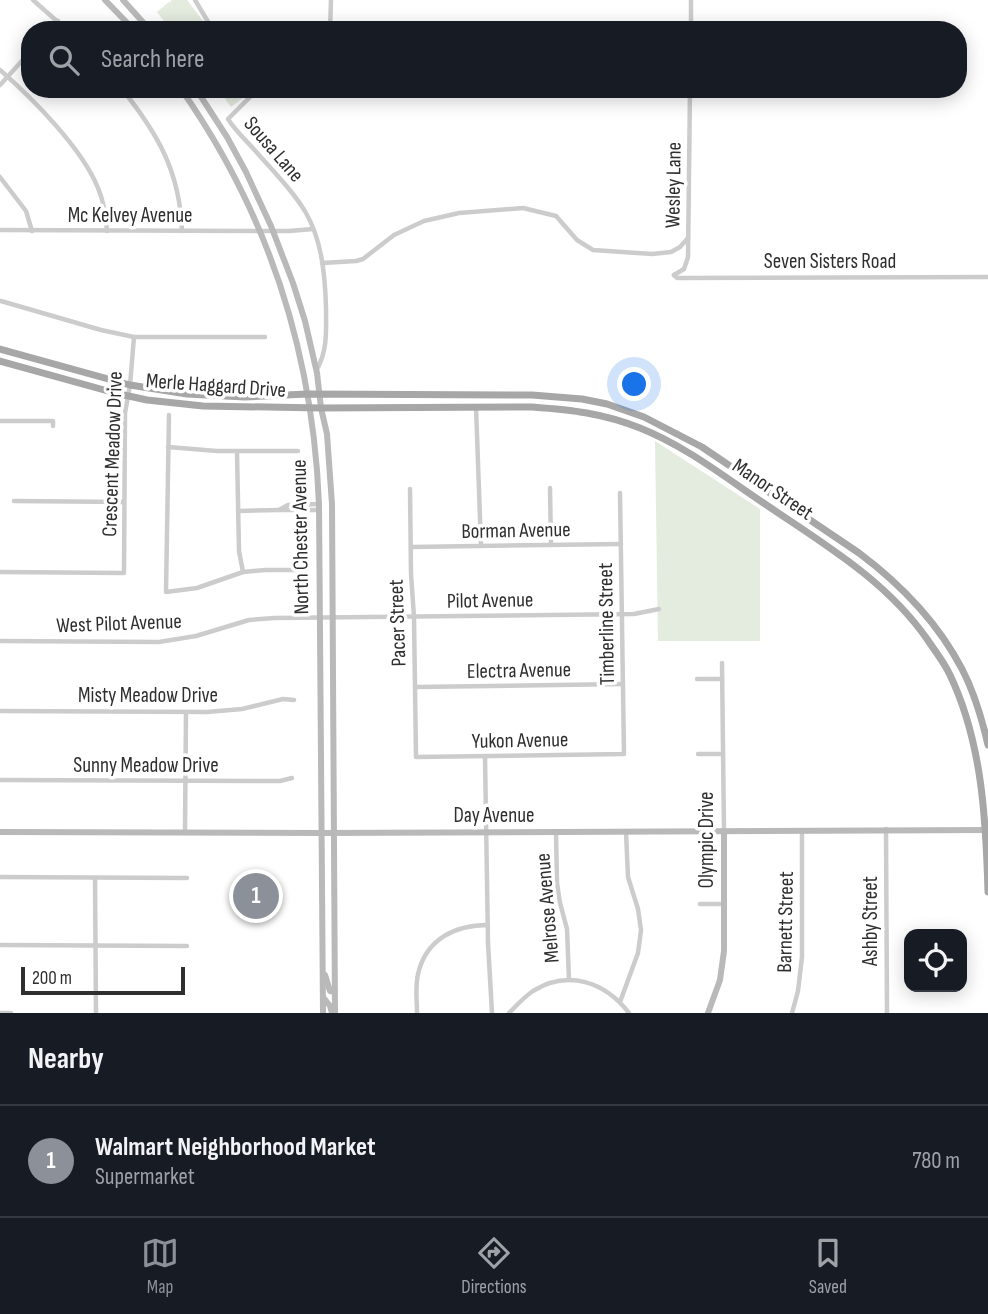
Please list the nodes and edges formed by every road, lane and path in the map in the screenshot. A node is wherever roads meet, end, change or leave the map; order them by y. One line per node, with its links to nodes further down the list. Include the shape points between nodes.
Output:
1 (33, 0): 8 (street)
2 (122, 0): 7 (main road)
3 (195, 0): 11 (street)
4 (331, 0): 12 (street)
5 (691, 0): 13 (street)
6 (107, 2): 7 (main road); 9 (main road)
7 (131, 9): 10 (main road)
8 (58, 21)
9 (125, 21)
10 (142, 21)
11 (208, 21)
12 (330, 21)
13 (691, 21)
14 (21, 62): 16 (street)
15 (0, 70): 16 (street)
16 (8, 77): 17 (street); 18 (street)
17 (0, 85)
18 (21, 90)
19 (29, 98): 30 (street, via 86,165 101,195)
20 (129, 98): 31 (street, via 165,153 178,192)
21 (187, 98): 29 (main road, North Chester Avenue, via 216,143)
22 (202, 98): 32 (main road, North Chester Avenue, via 246,172)
23 (248, 98): 26 (street, Sousa Lane, via 228,120 298,201)
24 (690, 98): 33 (street, Wesley Lane)
25 (0, 177): 28 (street, via 26,211)
26 (313, 229): 32 (street, Mc Kelvey Avenue); 34 (street)
27 (0, 230): 28 (street, Mc Kelvey Avenue)
28 (32, 230): 30 (street, Mc Kelvey Avenue)
29 (260, 230): 31 (street, Mc Kelvey Avenue); 32 (street, Mc Kelvey Avenue); 44 (main road, North Chester Avenue, via 293,325)
30 (107, 231): 31 (street, Mc Kelvey Avenue)
31 (182, 231)
32 (274, 231): 42 (main road, North Chester Avenue, via 305,321)
33 (688, 238): 34 (street, via 671,252 593,250 576,240 556,216 523,208 458,213 424,221 394,235 363,259); 35 (street, Wesley Lane, via 688,261)
34 (322, 263): 42 (street, via 326,341)
35 (674, 275): 36 (street, Seven Sisters Road)
36 (988, 277)
37 (1, 301): 38 (street)
38 (134, 337): 39 (street); 43 (street, Crescent Meadow Drive)
39 (265, 337)
40 (0, 349): 43 (main road, Merle Haggard Drive)
41 (0, 360): 46 (main road, Merle Haggard Drive)
42 (316, 370): 45 (main road, North Chester Avenue)
43 (130, 385): 44 (main road, Merle Haggard Drive, via 215,396); 46 (street, Crescent Meadow Drive)
44 (307, 394): 45 (main road, Manor Street); 47 (main road, North Chester Avenue)
45 (319, 394): 49 (main road, North Chester Avenue); 84 (main road, Manor Street, via 582,399 643,417 702,447 882,570 941,634 962,669)
46 (128, 396): 47 (main road, Merle Haggard Drive, via 219,407); 60 (street, Crescent Meadow Drive)
47 (309, 407): 49 (main road, Manor Street); 61 (main road, North Chester Avenue)
48 (476, 407): 49 (main road, Manor Street); 65 (street); 95 (main road, Manor Street, via 580,411 666,439 871,578 919,626 950,674 972,734)
49 (321, 408): 73 (main road, North Chester Avenue, via 330,477)
50 (169, 415): 53 (street)
51 (0, 421): 52 (street, via 52,421)
52 (52, 426)
53 (168, 447): 55 (street); 69 (street, via 166,592 197,588)
54 (298, 451): 55 (street)
55 (237, 452): 62 (street)
56 (550, 488): 64 (street)
57 (410, 489): 66 (street, Pacer Street)
58 (620, 493): 63 (street, Timberline Street)
59 (14, 501): 60 (street)
60 (124, 502): 68 (street, Crescent Meadow Drive, via 124,573)
61 (319, 507): 62 (street, via 288,505 279,510); 72 (main road, North Chester Avenue)
62 (238, 511): 69 (street)
63 (621, 544): 64 (street, Borman Avenue); 71 (street, Timberline Street)
64 (551, 545): 65 (street, Borman Avenue)
65 (481, 546): 66 (street, Borman Avenue)
66 (411, 547): 74 (street, Pacer Street)
67 (305, 570): 69 (street)
68 (0, 572)
69 (243, 572)
70 (659, 609): 71 (street, Pilot Avenue)
71 (622, 614): 74 (street, Pilot Avenue); 79 (street, Timberline Street)
72 (320, 617): 73 (street, Pilot Avenue); 75 (street, West Pilot Avenue, via 249,620 159,642); 103 (main road, North Chester Avenue)
73 (332, 617): 74 (street, Pilot Avenue); 101 (main road, North Chester Avenue)
74 (414, 617): 80 (street, Pacer Street)
75 (0, 641)
76 (722, 663): 78 (street, Olympic Drive)
77 (697, 679): 78 (street)
78 (722, 679): 87 (street, Olympic Drive)
79 (623, 684): 80 (street, Electra Avenue); 85 (street, Timberline Street)
80 (415, 687): 89 (street, Pacer Street)
81 (294, 699): 83 (street, Misty Meadow Drive, via 224,711)
82 (0, 711): 83 (street, Misty Meadow Drive)
83 (186, 712): 92 (street)
84 (988, 745)
85 (624, 754): 88 (street, Yukon Avenue)
86 (698, 754): 87 (street)
87 (723, 754): 96 (street, Olympic Drive)
88 (485, 756): 89 (street, Yukon Avenue); 102 (street)
89 (416, 757)
90 (292, 778): 92 (street, Sunny Meadow Drive)
91 (0, 780): 92 (street, Sunny Meadow Drive)
92 (185, 782): 100 (street)
93 (802, 830): 94 (main road, Day Avenue); 96 (main road, Day Avenue); 129 (street, Barnett Street, via 802,957)
94 (886, 830): 95 (main road, Day Avenue); 130 (street, Ashby Street)
95 (987, 830): 107 (main road, Manor Street)
96 (724, 831): 99 (main road, Day Avenue); 109 (main road, Olympic Drive)
97 (0, 832): 100 (main road, Day Avenue)
98 (556, 832): 99 (main road, Day Avenue); 102 (main road, Day Avenue); 115 (street, Melrose Avenue)
99 (626, 832): 118 (street, via 628,877 640,930 638,953)
100 (185, 833): 103 (main road, Day Avenue)
101 (334, 833): 102 (main road, Day Avenue); 103 (main road, Day Avenue); 116 (main road, North Chester Avenue)
102 (486, 833): 110 (street)
103 (322, 834): 114 (main road, North Chester Avenue)
104 (0, 877): 105 (street)
105 (95, 878): 106 (street); 112 (street)
106 (187, 878)
107 (988, 892)
108 (700, 904): 109 (street)
109 (724, 904): 128 (main road, Olympic Drive, via 723,965)
110 (488, 925): 124 (street, via 457,929 430,949 418,975); 125 (street)
111 (0, 945): 112 (street)
112 (96, 946): 113 (street); 121 (street)
113 (187, 946)
114 (323, 963): 116 (main road, via 329,989); 117 (main road, North Chester Avenue)
115 (569, 980): 118 (street, via 596,985); 126 (street, via 535,990)
116 (335, 992): 123 (main road, North Chester Avenue)
117 (323, 998): 122 (main road, North Chester Avenue); 123 (main road)
118 (620, 1002): 127 (street)
119 (0, 1013): 120 (street)
120 (11, 1013)
121 (96, 1013)
122 (323, 1013)
123 (334, 1013)
124 (417, 1013)
125 (492, 1013)
126 (509, 1013)
127 (629, 1013)
128 (708, 1013)
129 (792, 1013)
130 (887, 1013)

